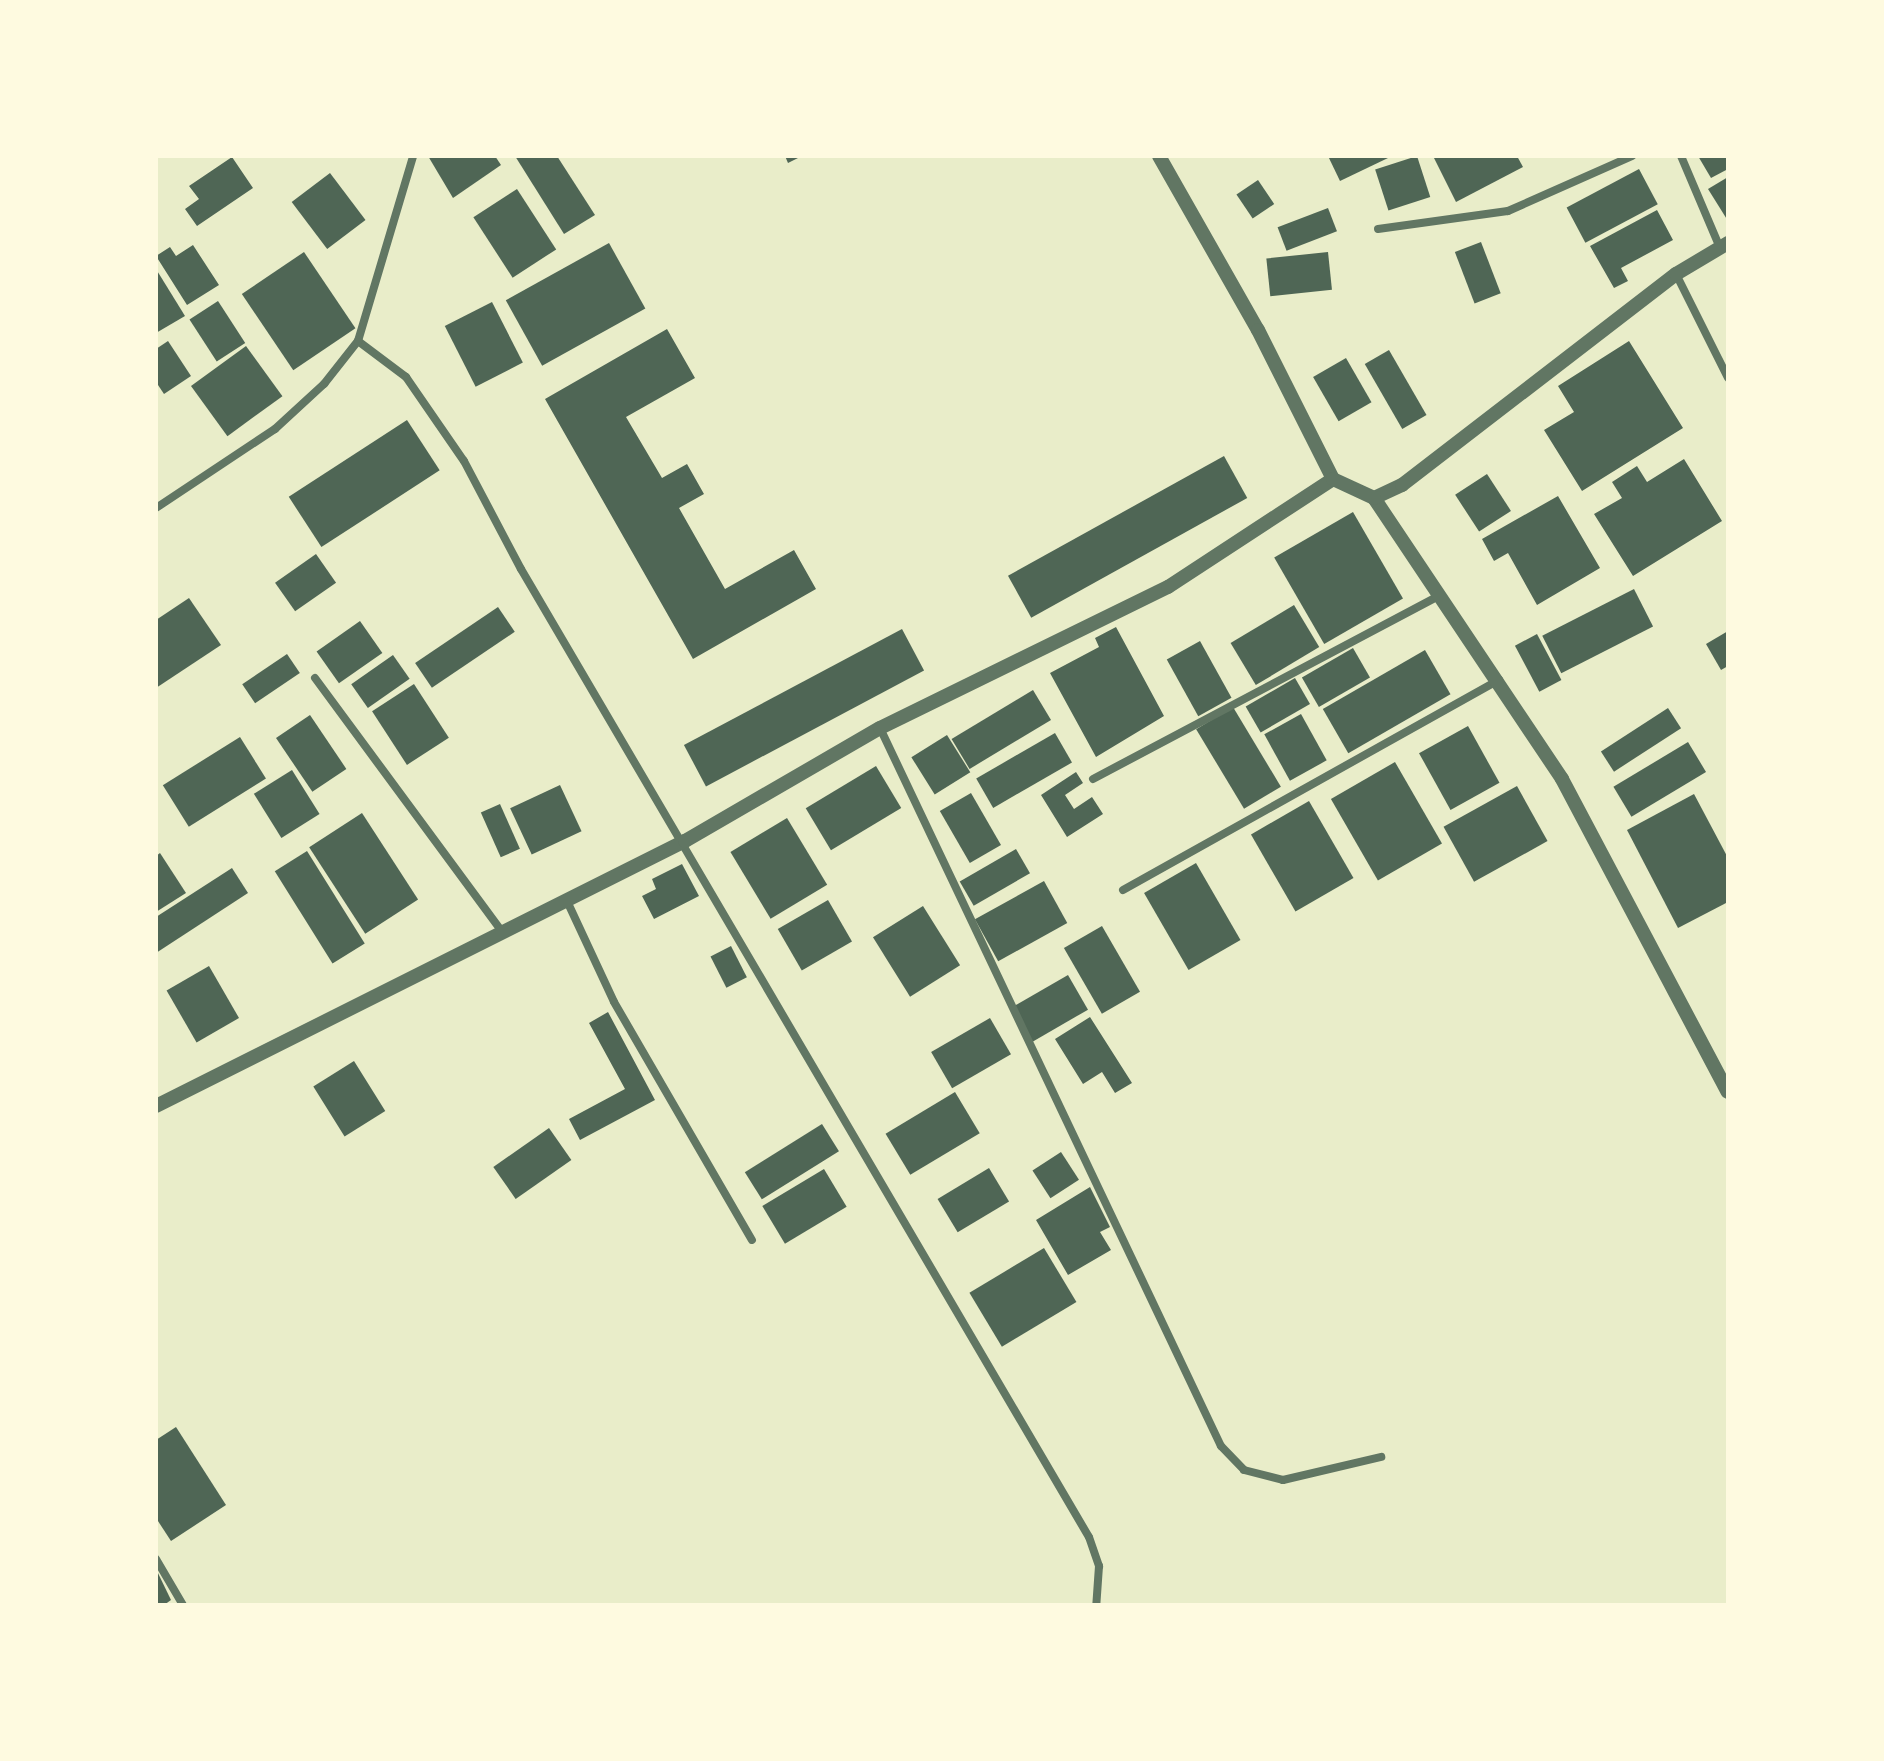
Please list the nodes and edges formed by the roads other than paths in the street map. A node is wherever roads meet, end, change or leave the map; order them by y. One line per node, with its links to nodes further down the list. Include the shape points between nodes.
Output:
1 (413, 156): 8 (street)
2 (1159, 156): 10 (street, via 1258,330)
3 (1632, 156): 5 (street, via 1508,211)
4 (1681, 156): 6 (street)
5 (1378, 229)
6 (1724, 245): 7 (street)
7 (1676, 274): 9 (street); 11 (street, via 1402,485)
8 (358, 341): 12 (street, via 324,384 275,429); 18 (street, via 406,377 436,415)
9 (1728, 378)
10 (1333, 479): 11 (street); 16 (street, via 1168,587)
11 (1374, 498): 13 (street)
12 (156, 508)
13 (1441, 595): 15 (street); 17 (street)
14 (315, 678): 21 (street)
15 (1499, 679): 19 (street); 22 (street, via 1562,779)
16 (880, 728): 18 (street); 25 (street, via 1221,1446 1244,1470 1283,1480)
17 (1093, 779)
18 (685, 841): 20 (street); 28 (street, via 1089,1537 1099,1566)
19 (1123, 890)
20 (567, 901): 21 (street); 24 (street, via 614,1002)
21 (500, 929): 23 (street)
22 (1728, 1092)
23 (156, 1106)
24 (752, 1240)
25 (1381, 1457)
26 (156, 1559): 27 (street)
27 (183, 1605)
28 (1096, 1605)

